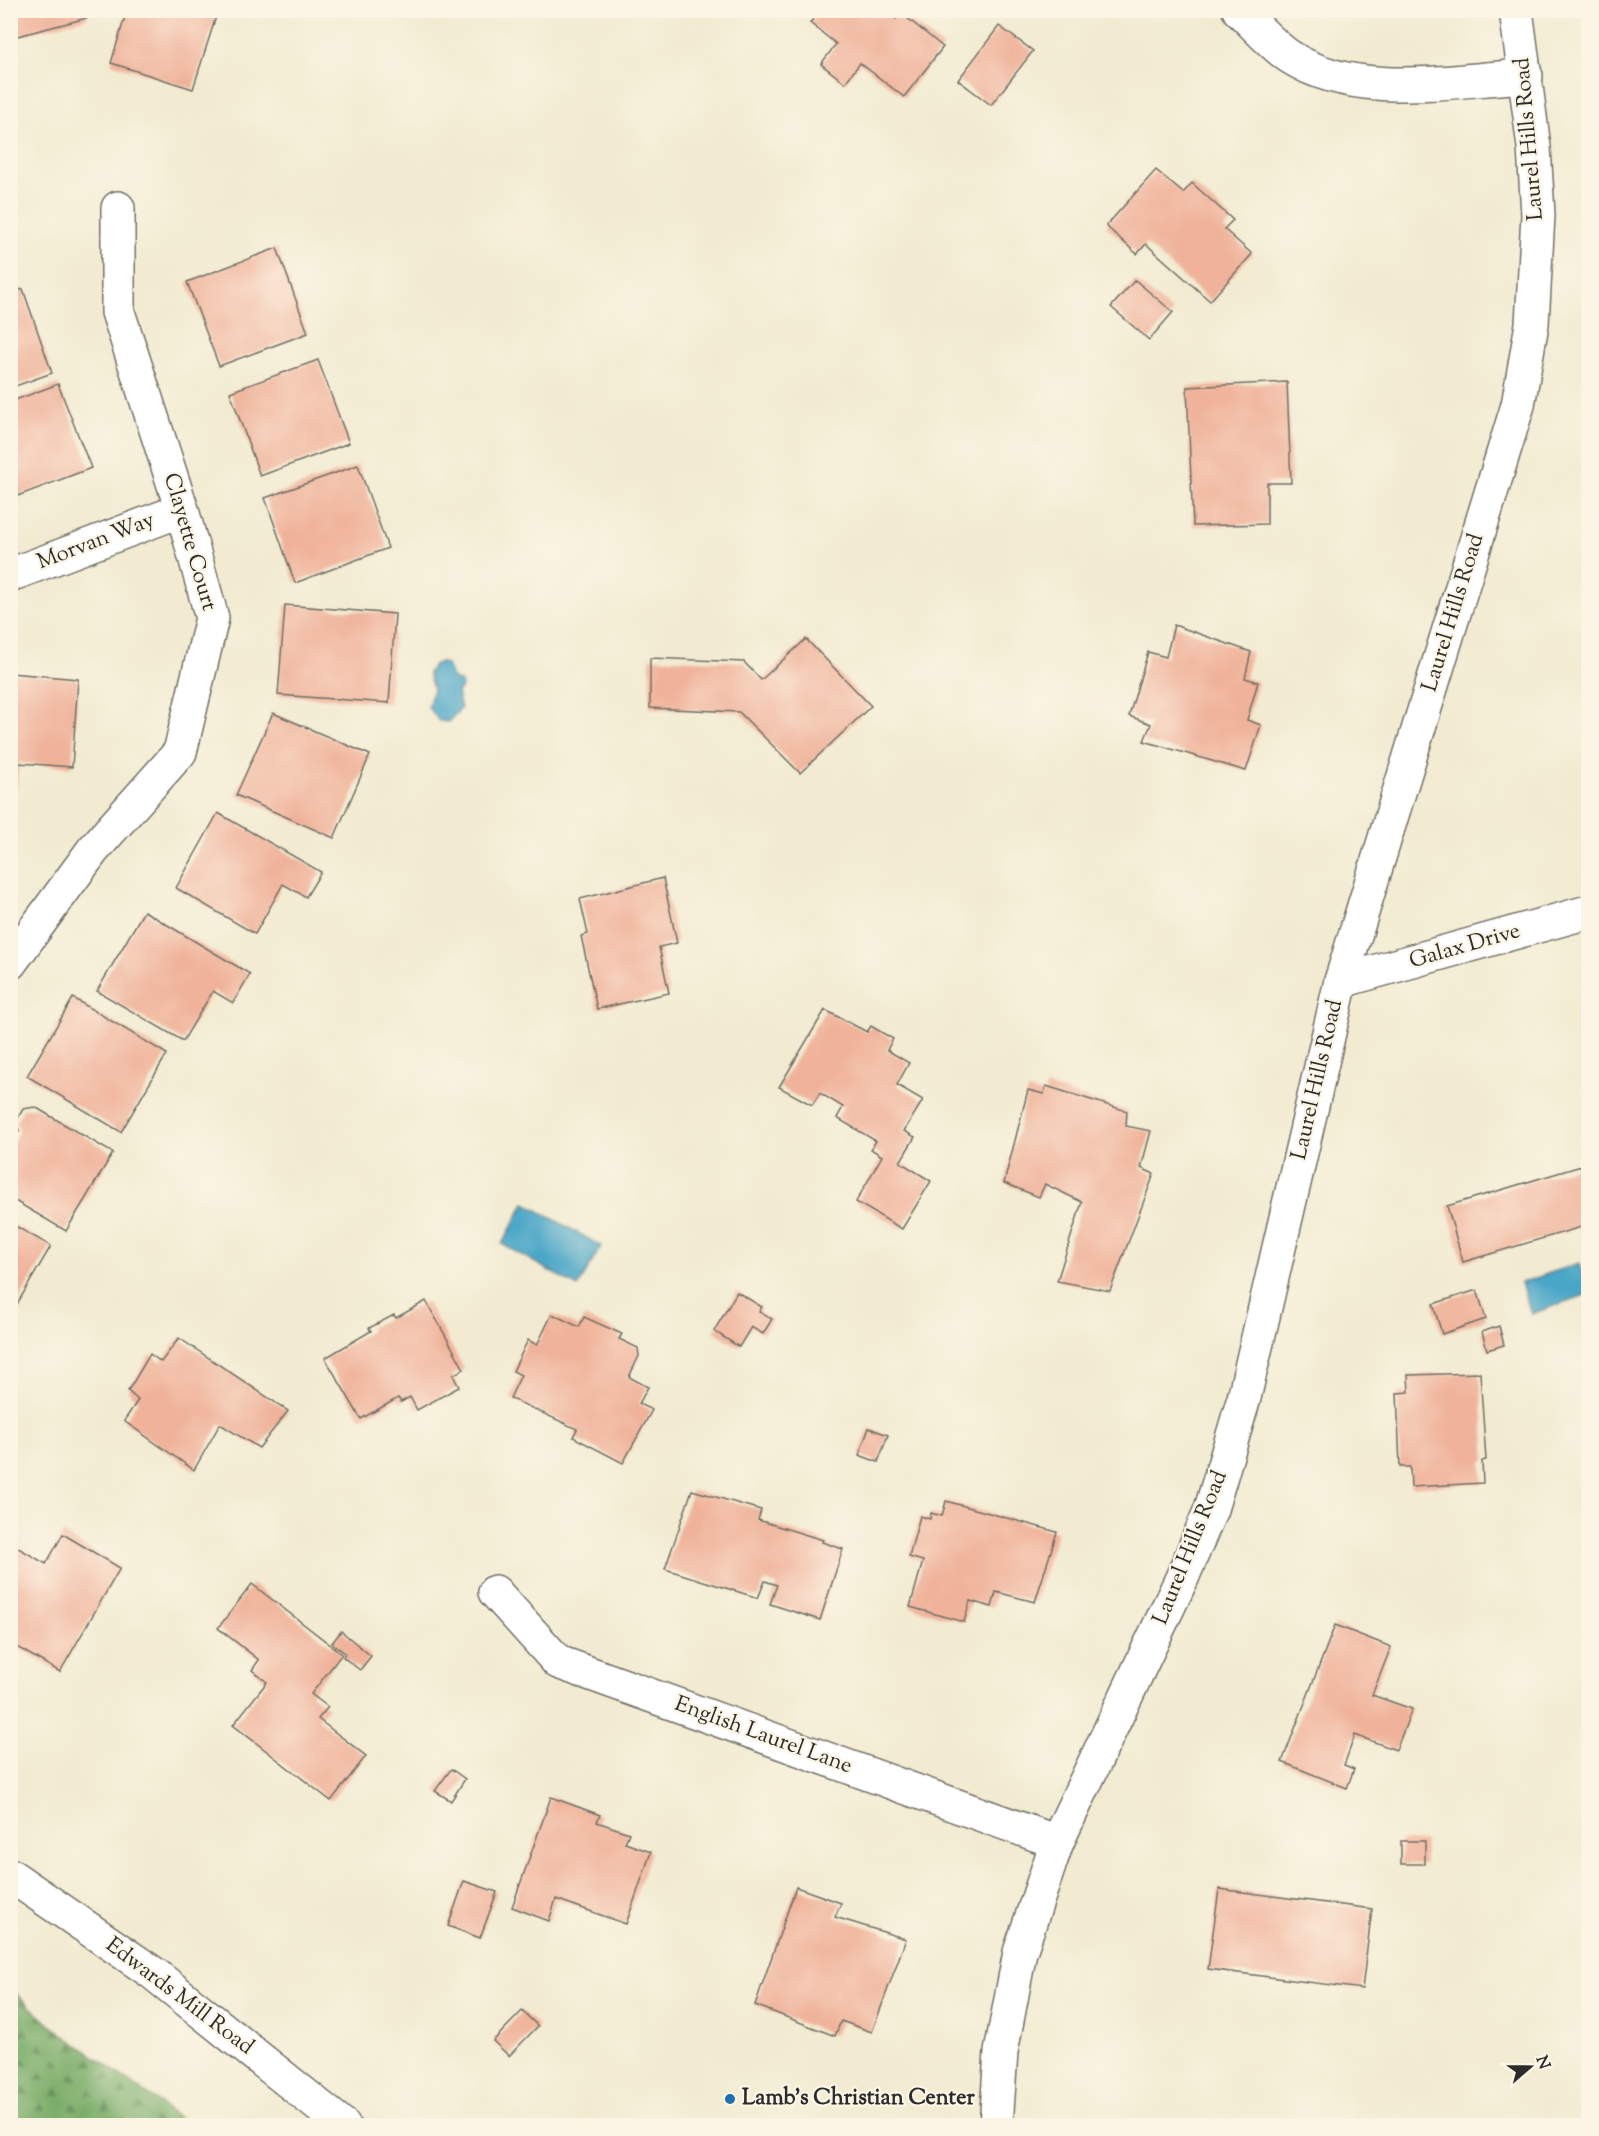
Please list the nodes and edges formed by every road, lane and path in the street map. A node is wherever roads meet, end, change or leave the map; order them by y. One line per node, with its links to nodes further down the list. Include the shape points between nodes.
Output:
1 (1239, 10): 3 (street, via 1291,57 1335,76 1373,85)
2 (1516, 10): 3 (street, Laurel Hills Road)
3 (1526, 76): 9 (street, Laurel Hills Road, via 1536,192 1537,262 1533,324 1518,405)
4 (118, 208): 5 (street, Clayette Court, via 118,312)
5 (182, 510): 6 (street, Morvan Way); 8 (street, Clayette Court, via 212,618 180,752 93,850)
6 (10, 574)
7 (1588, 912): 9 (street, Galax Drive)
8 (10, 963)
9 (1341, 981): 11 (street, Laurel Hills Road, via 1244,1398 1211,1509)
10 (495, 1592): 11 (street, English Laurel Lane, via 558,1662)
11 (1057, 1842): 14 (street, Laurel Hills Road, via 1020,1952 1001,2052)
12 (10, 1875): 13 (street, Edwards Mill Road, via 153,1974)
13 (344, 2126)
14 (996, 2126)

